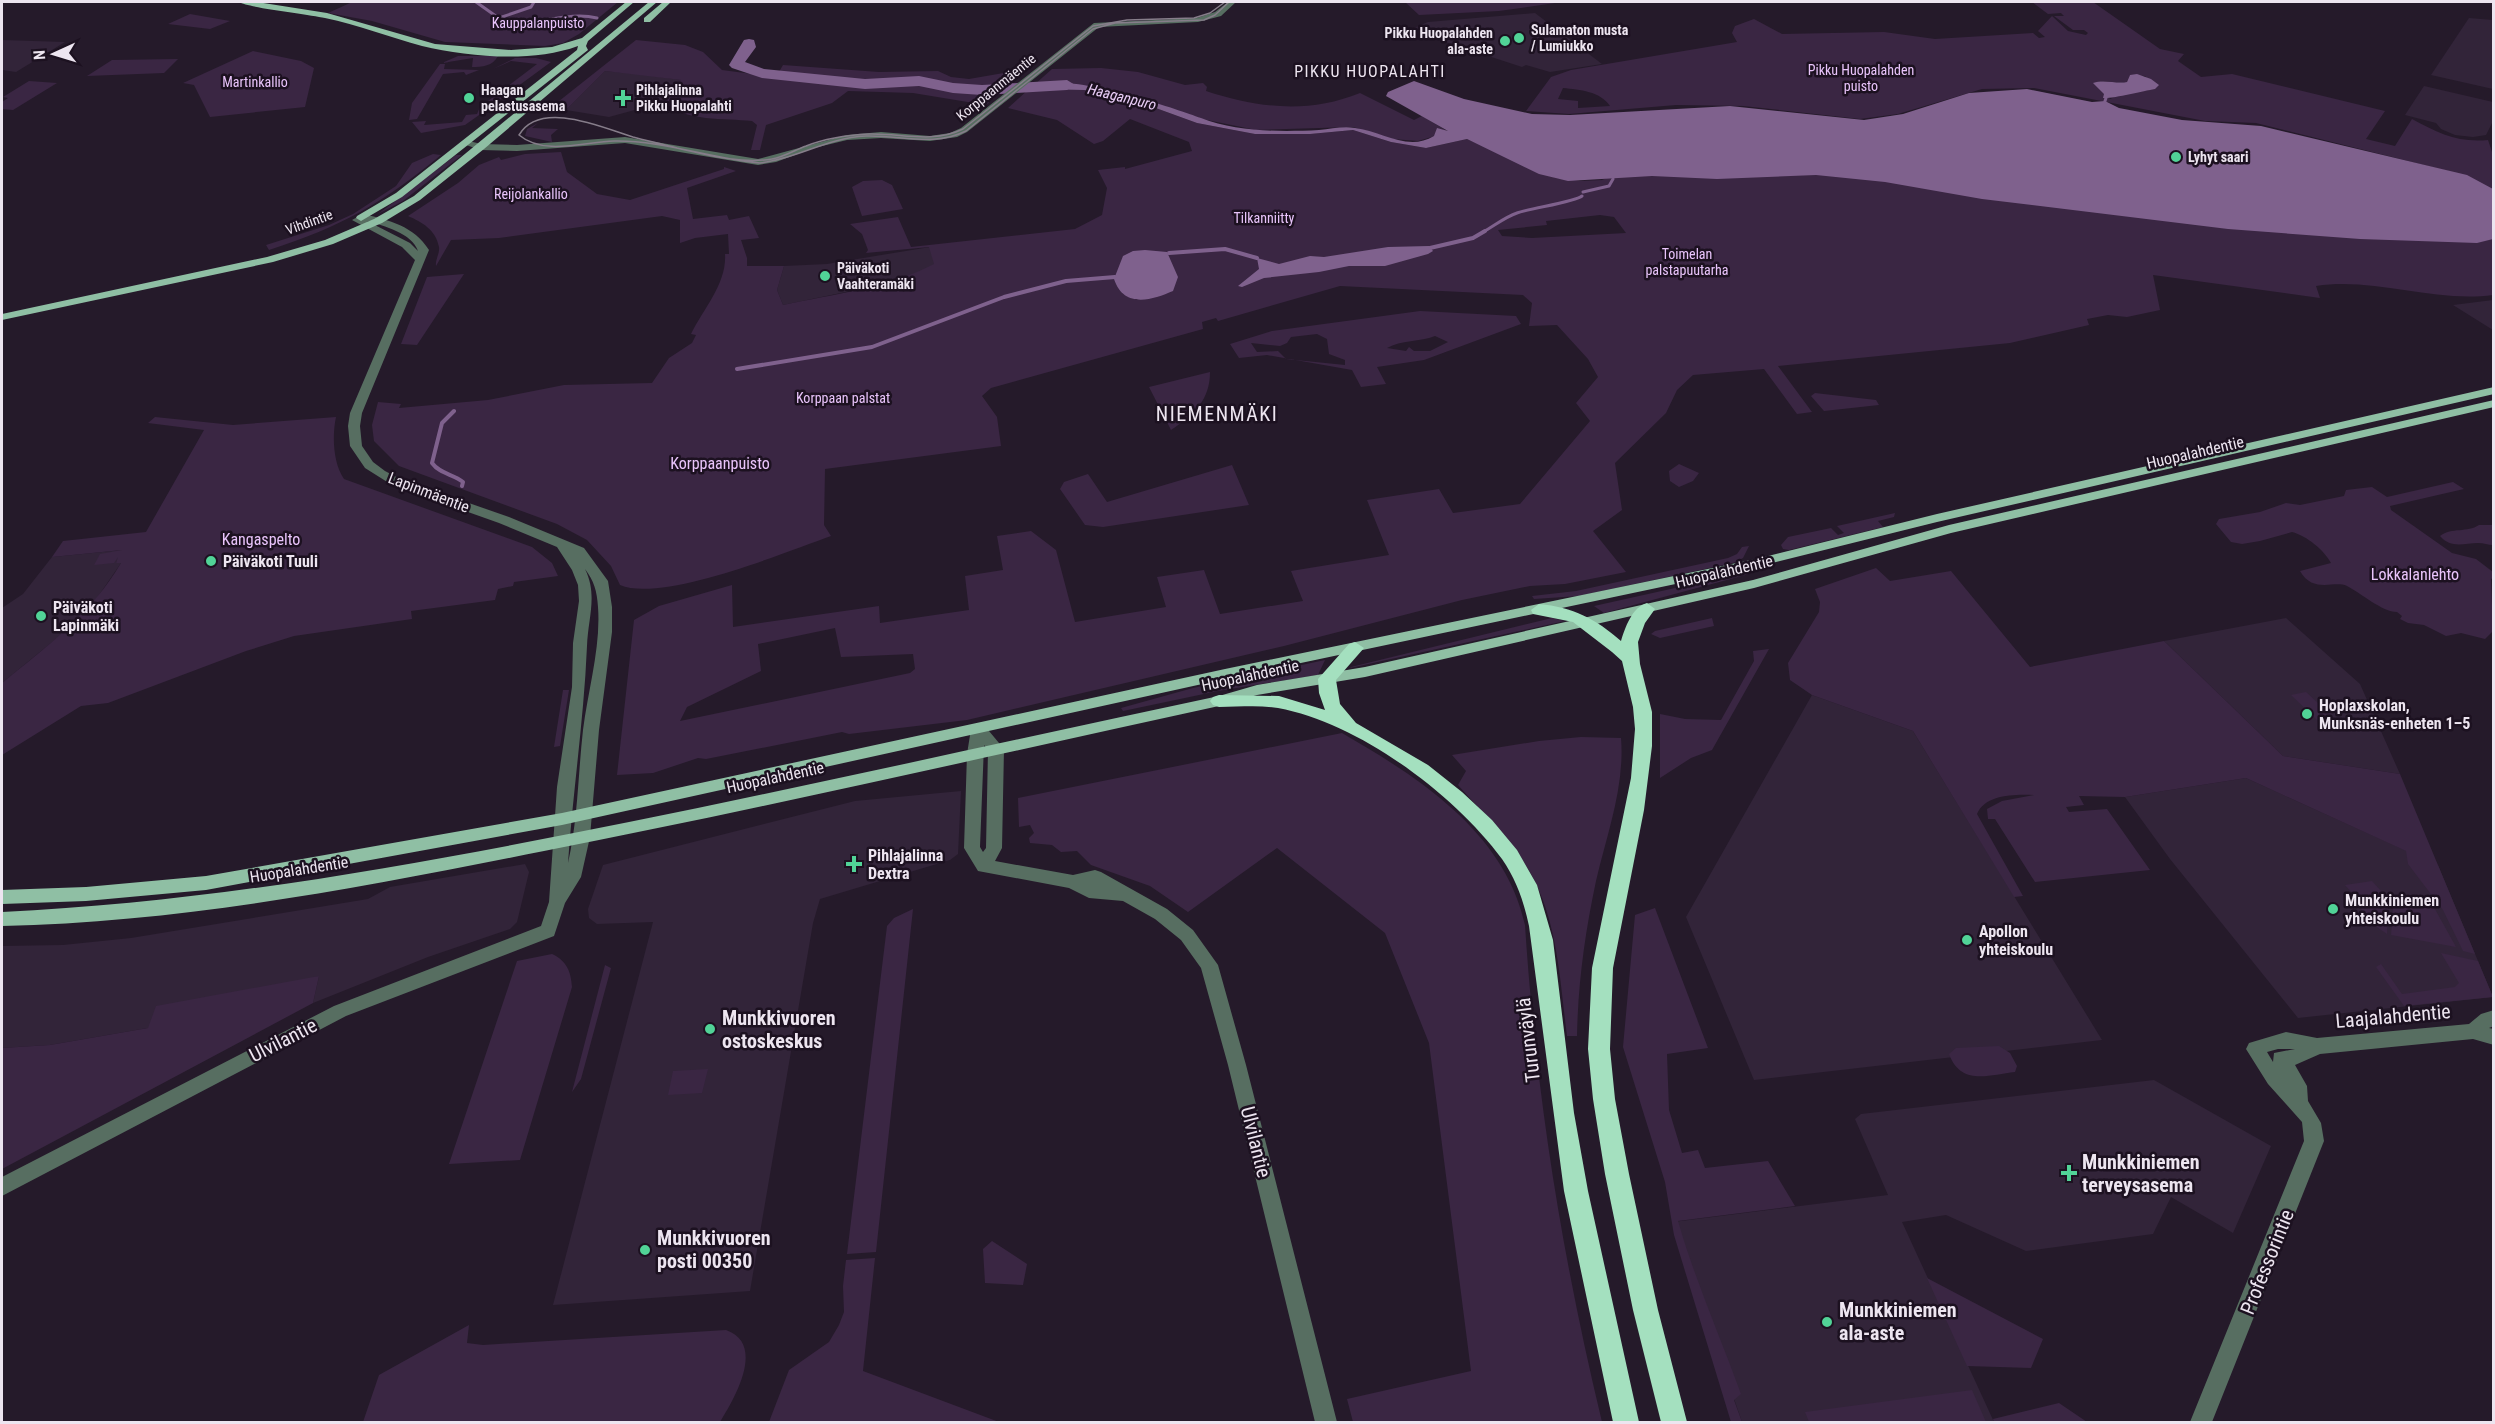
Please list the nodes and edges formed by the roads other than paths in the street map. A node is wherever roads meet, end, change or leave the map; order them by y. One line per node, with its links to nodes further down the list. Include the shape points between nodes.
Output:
1 (243, 2): 13 (main road, via 357,22 433,46)
2 (630, 2): 11 (main road, Vihdintie)
3 (640, 2): 15 (main road, Vihdintie)
4 (653, 2): 14 (main road, Vihdintie)
5 (667, 2): 9 (main road)
6 (1224, 2): 8 (street)
7 (1232, 2): 8 (street, Korppaanmäentie)
8 (1210, 16): 18 (street, Korppaanmäentie, via 1097,25 962,132 950,137 853,136 767,161 625,140 540,148)
9 (641, 25)
10 (631, 34): 12 (main road, Vihdintie)
11 (585, 40): 13 (main road, via 566,48); 15 (main road, Vihdintie)
12 (612, 49): 14 (main road); 16 (main road, Vihdintie)
13 (524, 51): 15 (main road)
14 (595, 52): 15 (main road); 16 (main road, Vihdintie)
15 (577, 54): 17 (main road, Vihdintie)
16 (552, 88): 18 (main road, Vihdintie)
17 (465, 142): 18 (street, Korppaanmäentie); 20 (main road, Vihdintie)
18 (484, 145): 19 (main road, Vihdintie, via 417,198)
19 (378, 220): 20 (main road, Vihdintie); 21 (street, via 417,239 424,250)
20 (362, 221): 21 (street, via 406,244); 22 (main road, Vihdintie, via 251,257); 23 (main road, Vihdintie, via 329,242 269,260)
21 (420, 260): 26 (street, Lapinmäentie, via 356,413 354,437 361,456 396,482)
22 (2, 310)
23 (2, 317)
24 (2493, 390): 28 (main road, Huopalahdentie, via 1779,558)
25 (2493, 404): 27 (main road, Huopalahdentie, via 1949,529 1782,577)
26 (564, 546): 38 (street, Lapinmäentie, via 579,551 591,565 601,581 605,607); 39 (street, via 579,570 586,601)
27 (1647, 609): 29 (main road, Huopalahdentie); 31 (highway, via 1632,627)
28 (1539, 610): 29 (highway, via 1563,612); 30 (main road, Huopalahdentie)
29 (1588, 622): 31 (highway); 32 (main road, Huopalahdentie)
30 (1355, 648): 32 (highway); 34 (main road, Huopalahdentie)
31 (1629, 658): 56 (highway, via 1642,704 1643,750 1605,945 1599,1002 1600,1048 1615,1165)
32 (1327, 679): 33 (main road, Huopalahdentie, via 1257,690); 35 (highway, via 1329,701)
33 (1219, 701): 35 (highway, via 1281,703); 36 (main road, Huopalahdentie)
34 (980, 729): 36 (street); 37 (street); 38 (main road, Huopalahdentie)
35 (1354, 729): 55 (highway, Turunväylä, via 1414,765 1462,803 1498,841 1526,883 1542,936 1571,1162 1597,1300)
36 (996, 749): 37 (main road, Huopalahdentie); 42 (street, via 994,848)
37 (975, 754): 40 (main road, Huopalahdentie); 42 (street, via 972,848)
38 (583, 815): 39 (main road, Huopalahdentie); 40 (street, Lapinmäentie)
39 (562, 819): 41 (street); 43 (main road, Huopalahdentie, via 206,883)
40 (582, 837): 41 (main road, Huopalahdentie); 44 (street, Ulvilantie, via 573,877)
41 (561, 842): 44 (street, Ulvilantie); 45 (main road, Huopalahdentie, via 261,895 136,910)
42 (984, 866): 54 (street, Ulvilantie, via 1013,869 1073,882 1089,891 1131,897 1161,914 1187,935 1201,953 1214,979)
43 (2, 897)
44 (557, 902): 53 (street, Ulvilantie, via 548,931 340,1011)
45 (2, 918)
46 (2493, 1018): 47 (street, Laajalahdentie)
47 (2474, 1031): 48 (street, Laajalahdentie); 49 (street, Laajalahdentie)
48 (2493, 1037)
49 (2317, 1046): 50 (street, Laajalahdentie, via 2287,1039); 51 (street, Laajalahdentie, via 2299,1056)
50 (2255, 1049): 52 (street, Professorintie, via 2283,1090)
51 (2281, 1059): 52 (street, Professorintie, via 2298,1086)
52 (2299, 1102): 57 (street, Professorintie, via 2312,1123 2314,1141)
53 (2, 1187)
54 (1326, 1422)
55 (1626, 1422)
56 (1674, 1422)
57 (2201, 1422)

